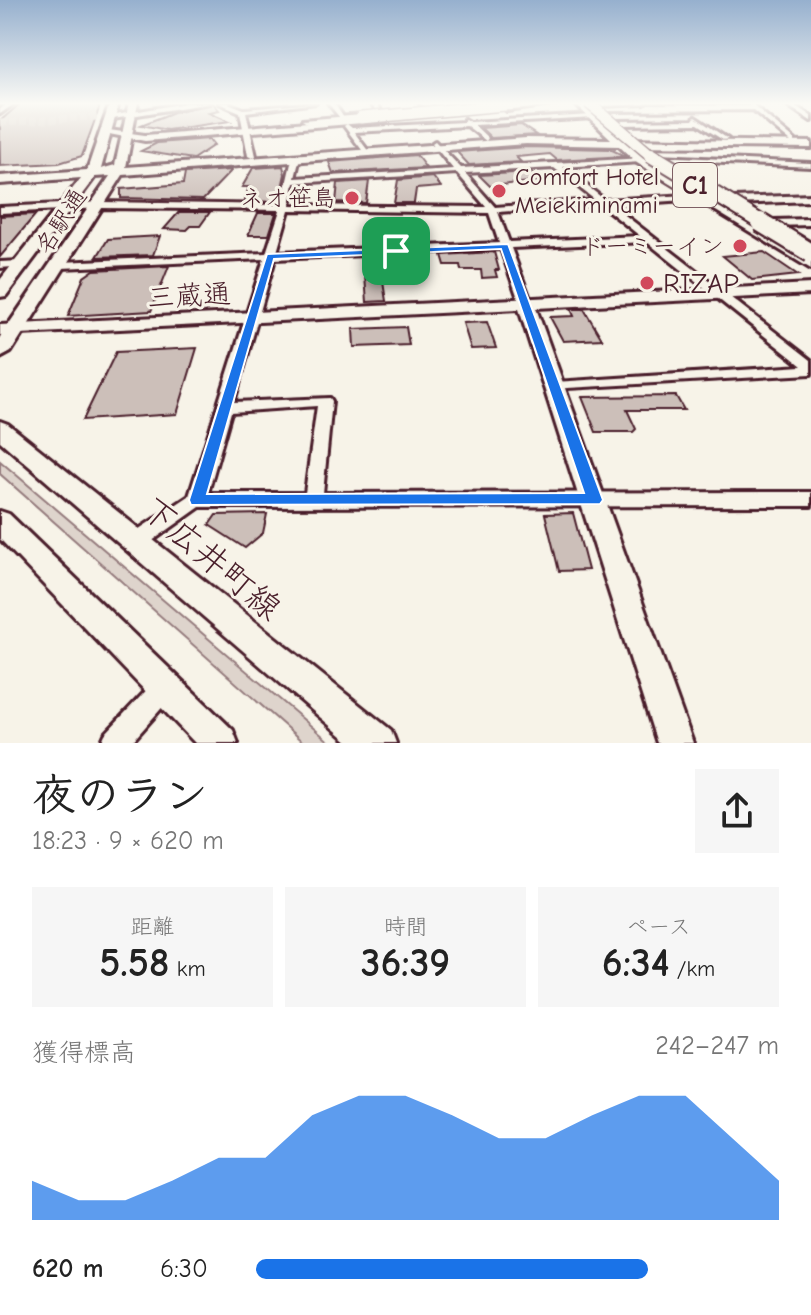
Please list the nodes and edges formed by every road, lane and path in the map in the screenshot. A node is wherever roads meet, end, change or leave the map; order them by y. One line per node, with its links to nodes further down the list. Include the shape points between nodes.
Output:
1 (107, 138): 22 (main road, 名駅通)
2 (127, 138): 21 (main road, 名駅通)
3 (249, 138): 14 (street)
4 (355, 138): 13 (street)
5 (633, 138): 16 (highway, C1, bridge)
6 (724, 138): 10 (street)
7 (486, 139): 8 (main road); 12 (main road)
8 (614, 139): 9 (main road); 12 (main road); 17 (main road)
9 (635, 139): 10 (main road); 16 (main road)
10 (729, 141): 11 (main road); 18 (street)
11 (806, 144)
12 (437, 145): 13 (main road); 23 (street)
13 (363, 150): 14 (main road); 15 (main road)
14 (252, 156): 21 (main road)
15 (296, 157): 21 (main road); 26 (street)
16 (659, 159): 18 (street); 29 (main road); 40 (highway, C1, bridge)
17 (641, 160): 19 (street); 27 (main road)
18 (756, 163): 20 (street)
19 (556, 165): 23 (street); 30 (street)
20 (811, 165)
21 (120, 168): 22 (main road); 31 (main road, 名駅通)
22 (93, 170): 24 (main road); 25 (main road); 32 (main road, 名駅通)
23 (460, 170): 26 (street); 35 (street)
24 (0, 173)
25 (0, 180)
26 (293, 181): 33 (street)
27 (700, 196): 30 (street); 43 (main road)
28 (811, 198): 29 (street)
29 (734, 201): 37 (main road)
30 (604, 203): 35 (street); 38 (street)
31 (101, 205): 32 (street); 33 (street); 45 (main road, 名駅通)
32 (64, 207): 34 (street); 42 (main road, 名駅通)
33 (285, 208): 35 (street); 41 (street)
34 (0, 210)
35 (493, 210): 39 (street)
36 (811, 222): 37 (street)
37 (773, 223): 40 (main road)
38 (648, 239): 39 (street); 48 (street)
39 (505, 246): 41 (street); 49 (street)
40 (810, 246)
41 (270, 256): 45 (street); 50 (street)
42 (21, 264): 44 (street); 47 (main road, 名駅通)
43 (811, 264)
44 (0, 265)
45 (61, 265): 51 (main road, 名駅通)
46 (811, 289): 48 (street, 三蔵通)
47 (0, 292)
48 (720, 293): 49 (street, 三蔵通); 53 (street)
49 (526, 304): 50 (street, 三蔵通); 54 (street)
50 (252, 319): 51 (street, 三蔵通); 55 (street)
51 (8, 330): 52 (main road, 名駅通)
52 (0, 352)
53 (811, 369): 54 (street)
54 (555, 386): 60 (street)
55 (227, 407): 58 (street); 59 (street, via 325,401)
56 (0, 429): 62 (street, 下広井町線)
57 (811, 499): 60 (street)
58 (197, 500): 59 (street); 62 (street)
59 (313, 500): 60 (street)
60 (594, 500): 67 (street)
61 (0, 522): 63 (street)
62 (134, 543): 66 (street, 下広井町線)
63 (166, 685): 64 (street); 65 (street)
64 (111, 742)
65 (220, 743)
66 (378, 743)
67 (675, 743)

